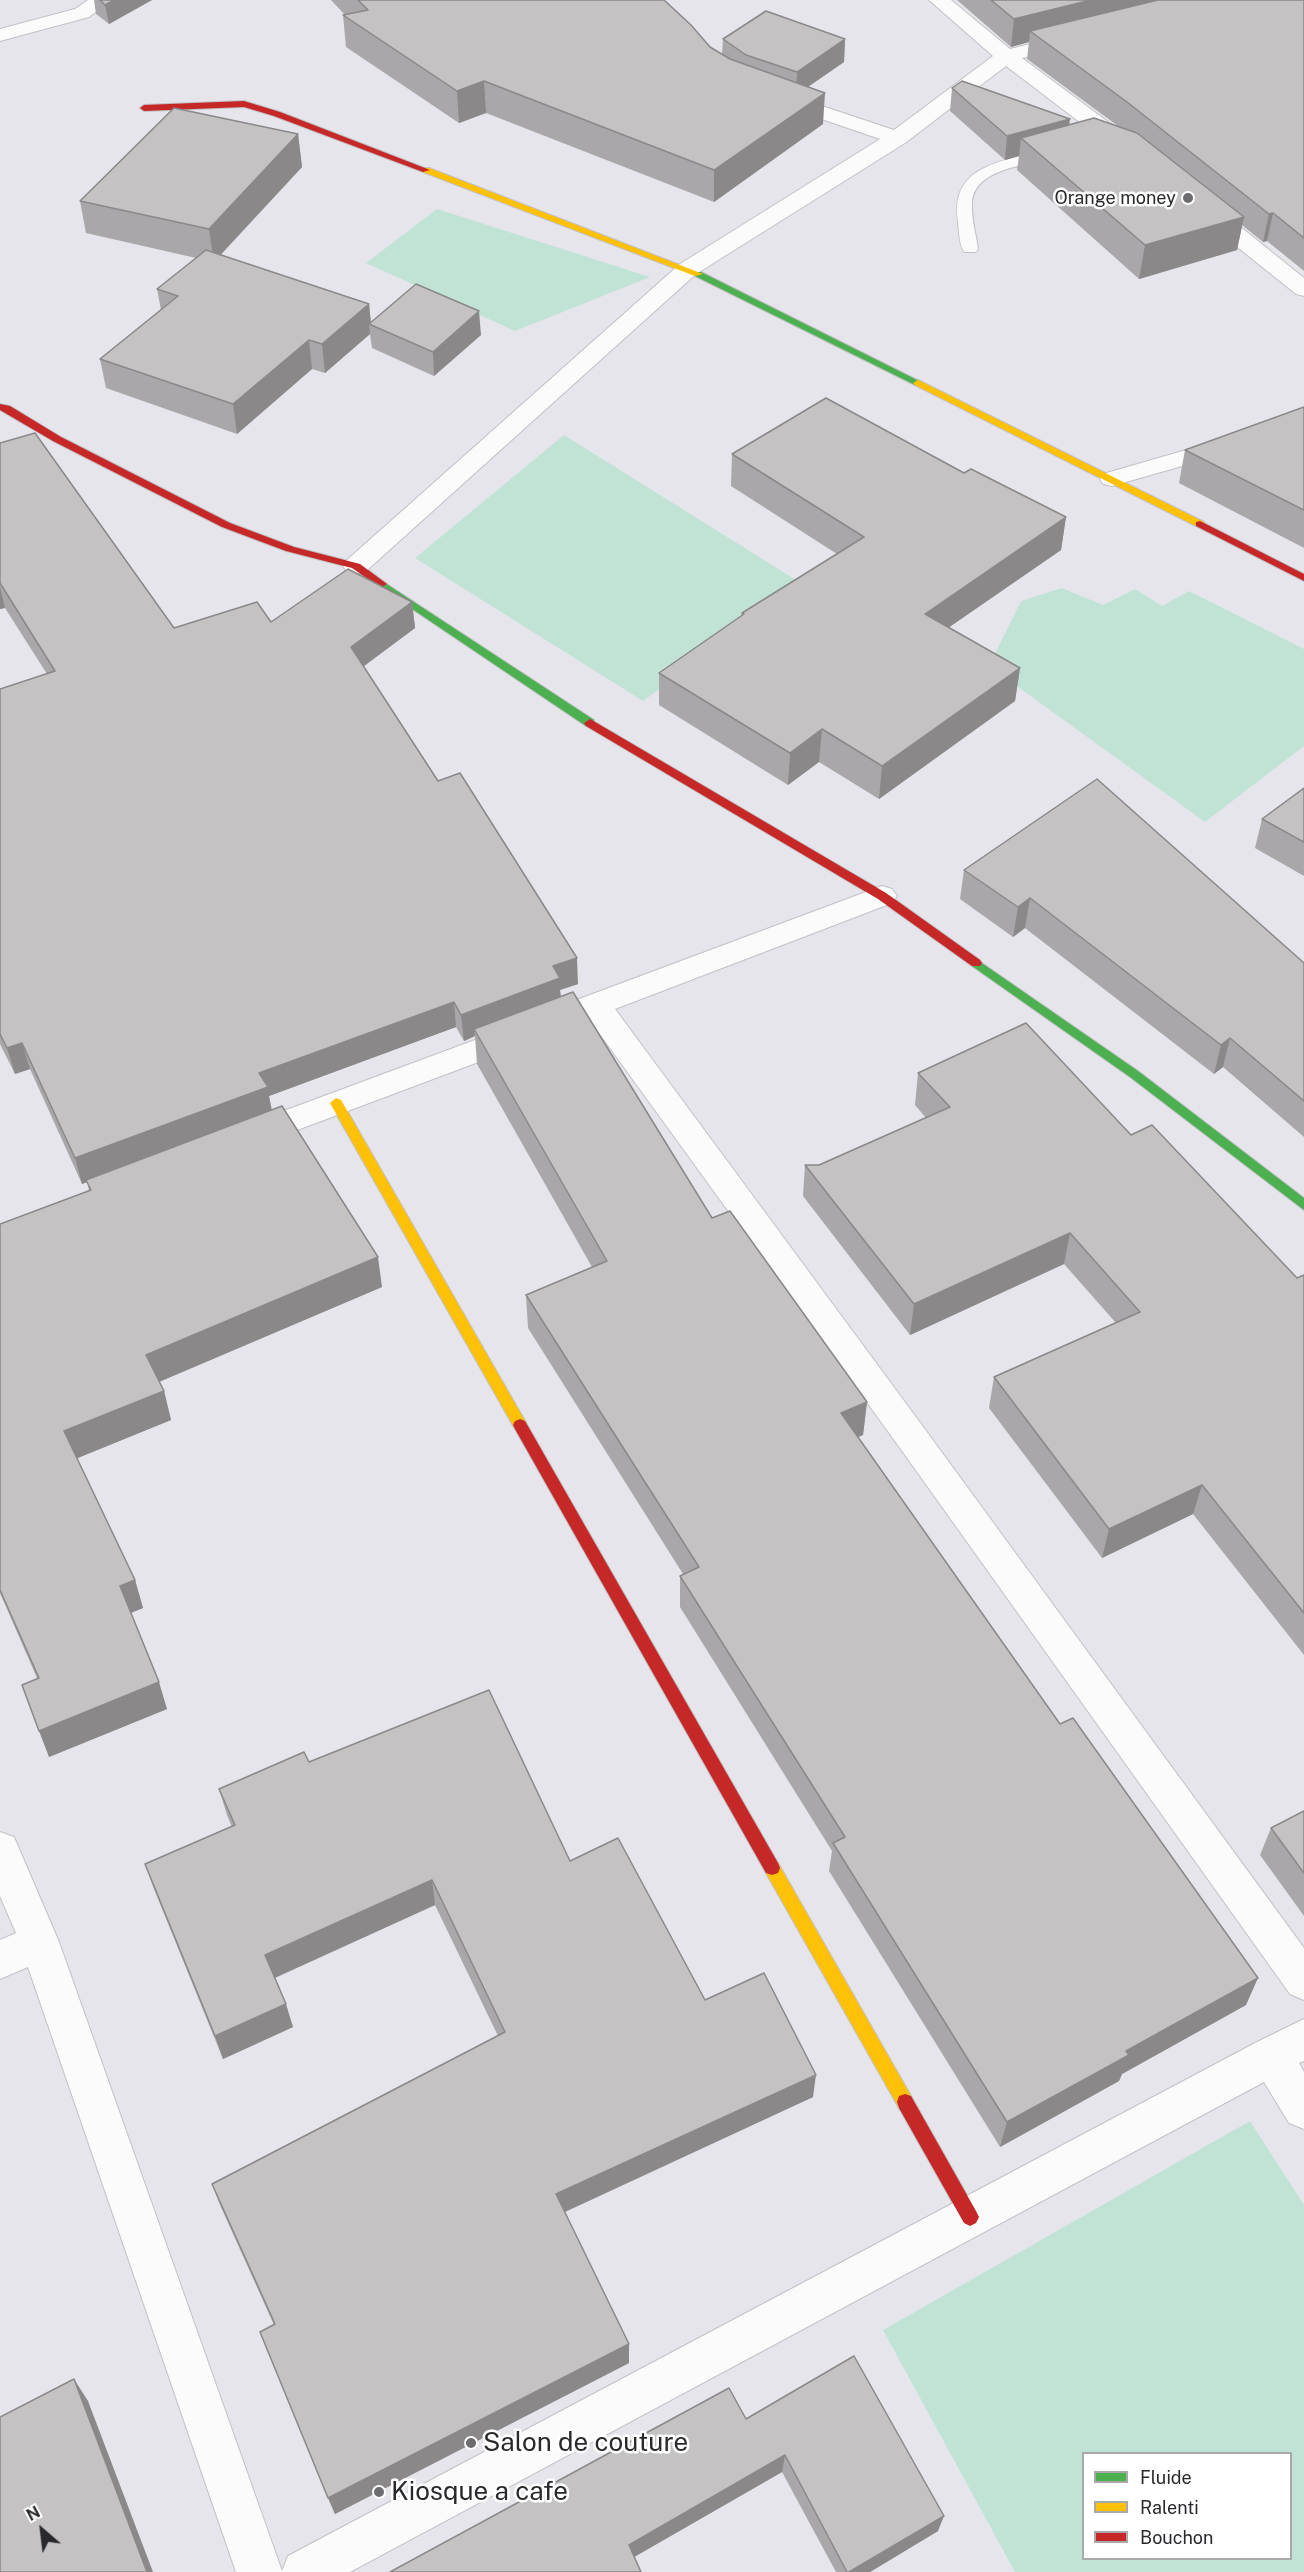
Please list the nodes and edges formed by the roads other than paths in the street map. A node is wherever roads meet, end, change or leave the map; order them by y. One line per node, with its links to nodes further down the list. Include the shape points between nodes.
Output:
1 (102, 0): 4 (street, via 82,13)
2 (939, 0): 5 (street)
3 (1096, 33): 5 (street)
4 (0, 35)
5 (1006, 56): 8 (street); 9 (street)
6 (759, 91): 9 (street)
7 (144, 108): 15 (street, via 244,104)
8 (1114, 136): 10 (lane); 12 (street)
9 (897, 138): 15 (street)
10 (1092, 143)
11 (1059, 152): 14 (lane, via 992,170 975,179 964,198)
12 (1141, 158)
13 (1186, 195): 16 (street)
14 (970, 249)
15 (688, 269): 19 (street); 20 (street)
16 (1304, 289)
17 (0, 406): 20 (street, via 226,525 290,549)
18 (1304, 423): 19 (street)
19 (1112, 479): 21 (street)
20 (356, 566): 22 (street, via 587,720)
21 (1304, 578)
22 (882, 896): 23 (street); 26 (street, via 1134,1074)
23 (595, 1005): 24 (street); 30 (street)
24 (336, 1103): 25 (street); 33 (street)
25 (224, 1146)
26 (1304, 1205)
27 (0, 1850): 28 (street)
28 (39, 1942): 29 (street); 34 (street)
29 (0, 1960)
30 (1304, 1981)
31 (1287, 2048): 32 (street); 33 (street)
32 (1304, 2109)
33 (970, 2217): 35 (street)
34 (259, 2572)
35 (304, 2572)

